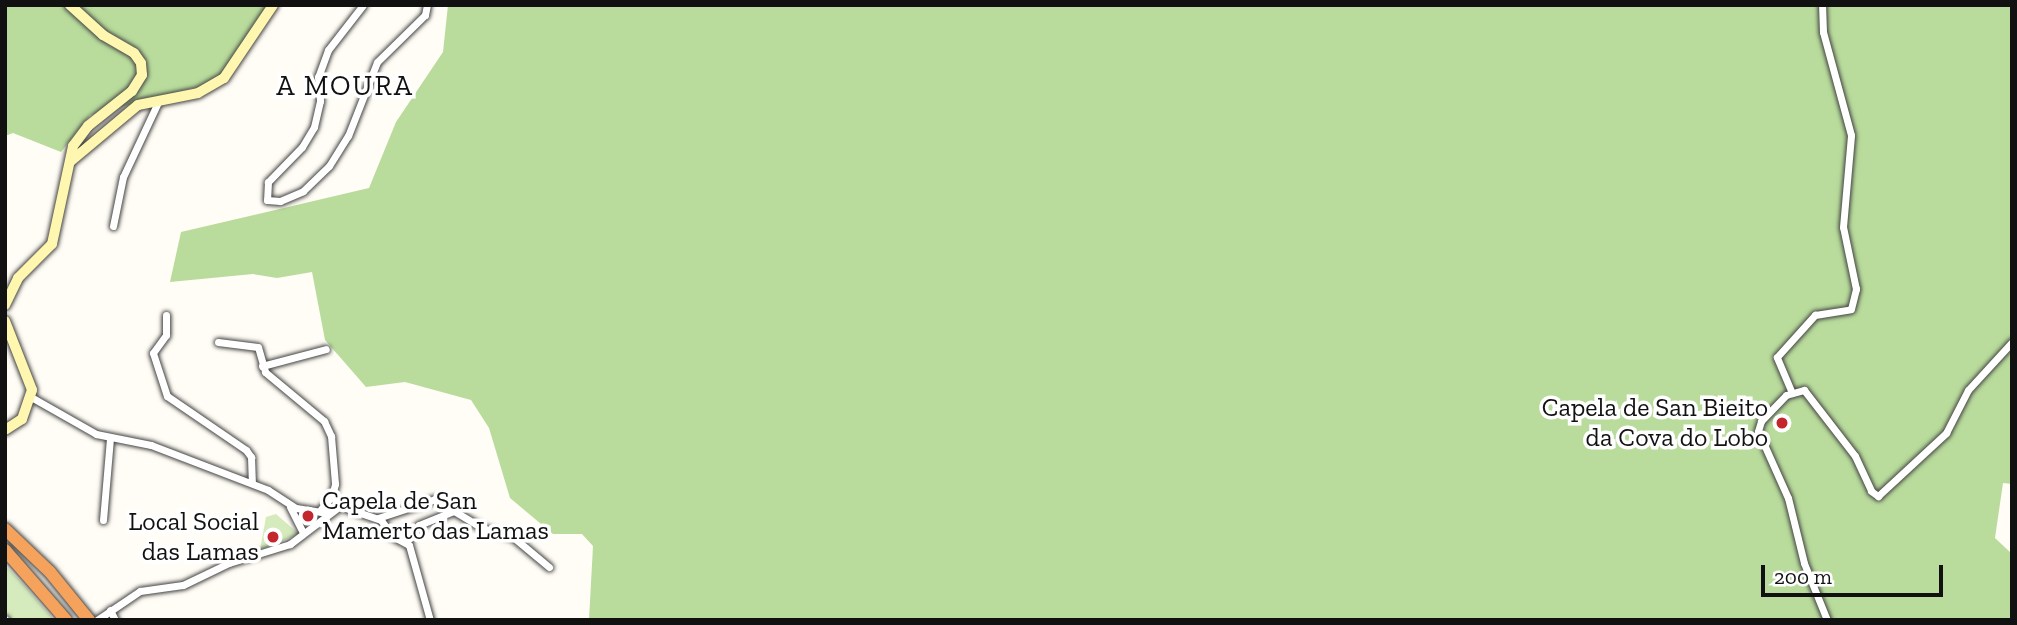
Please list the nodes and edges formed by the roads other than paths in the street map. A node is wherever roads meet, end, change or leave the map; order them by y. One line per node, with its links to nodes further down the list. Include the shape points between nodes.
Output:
1 (70, 5): 7 (street, via 103,35 134,52 142,68 132,91 88,126 73,146)
2 (274, 5): 6 (street, via 224,78 198,93)
3 (363, 5): 4 (street, via 328,50 318,77 320,101 314,127 268,182 267,200 280,201 303,191 329,166 348,136 377,62 425,15)
4 (428, 5)
5 (1822, 5): 16 (street, via 1823,32 1851,135 1843,227 1856,289 1851,309 1815,315 1777,357)
6 (160, 99): 7 (street, via 117,118); 8 (street, via 122,177)
7 (66, 167): 9 (street, via 52,244 18,278)
8 (113, 226)
9 (5, 305)
10 (166, 315): 20 (street, via 166,335 153,353 167,396 246,450 251,457)
11 (5, 324): 17 (street, via 27,371)
12 (218, 342): 15 (street, via 254,344)
13 (2012, 342): 16 (street, via 1968,390 1947,433 1878,496 1808,393)
14 (326, 349): 15 (street)
15 (262, 366): 21 (street, via 324,421 331,436)
16 (1792, 393): 39 (street, via 1770,409 1758,431 1788,498 1804,563)
17 (31, 397): 18 (street, via 22,419); 19 (street)
18 (5, 430)
19 (110, 438): 20 (street, via 151,445 186,462); 27 (street)
20 (252, 483): 22 (street)
21 (332, 496): 23 (street); 24 (street)
22 (286, 504): 24 (street); 29 (street)
23 (340, 506): 24 (street); 26 (street)
24 (323, 511): 29 (street)
25 (454, 511): 26 (street, via 450,502 435,499); 30 (street, via 419,525); 32 (street, via 482,528 513,537)
26 (377, 519): 30 (street, via 392,536)
27 (103, 520)
28 (5, 529): 35 (highway, via 50,572)
29 (302, 531): 33 (street, via 290,544 229,563 183,585 140,591)
30 (406, 542): 38 (street)
31 (5, 550): 34 (highway)
32 (549, 567)
33 (108, 612): 36 (street); 37 (street)
34 (66, 620)
35 (89, 620)
36 (97, 620)
37 (115, 620)
38 (430, 620)
39 (1827, 620)

